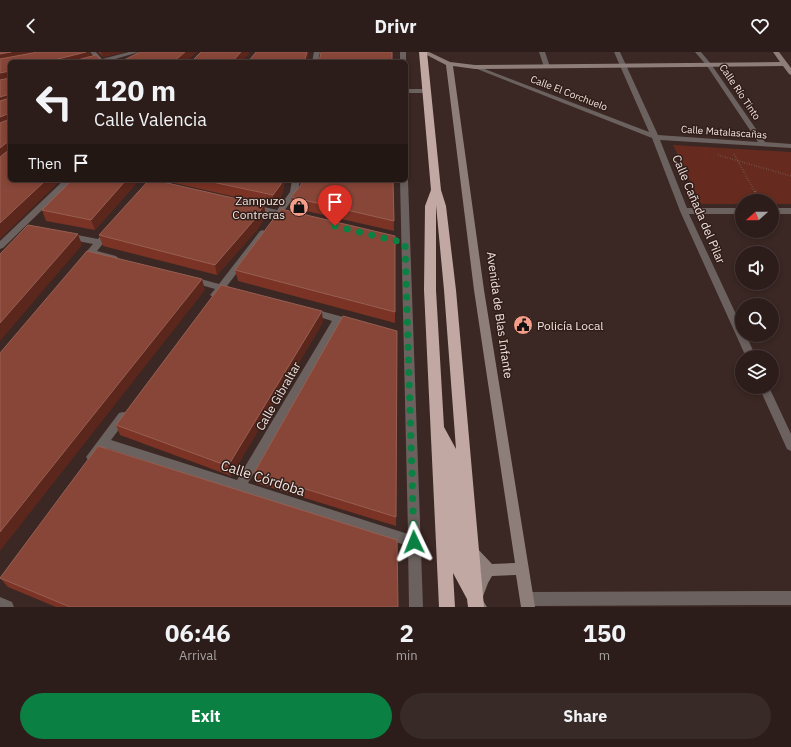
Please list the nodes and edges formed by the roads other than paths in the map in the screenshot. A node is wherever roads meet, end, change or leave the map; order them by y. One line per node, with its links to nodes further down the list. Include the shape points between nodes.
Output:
1 (136, 52): 7 (street)
2 (421, 52): 8 (street); 16 (highway)
3 (542, 52): 12 (street)
4 (617, 52): 10 (street, Calle Cañada del Pilar)
5 (698, 52): 11 (street, Calle Río Tinto)
6 (776, 52): 9 (street)
7 (107, 60)
8 (449, 64): 13 (street); 57 (street, Avenida de Blas Infante, via 479,290)
9 (783, 64): 11 (street); 14 (street)
10 (624, 65): 11 (street); 12 (street); 17 (street, Calle Cañada del Pilar)
11 (709, 65): 18 (street, Calle Río Tinto)
12 (547, 67): 13 (street)
13 (475, 68): 17 (street, Calle El Corchuelo)
14 (791, 73)
15 (408, 91): 16 (street)
16 (428, 91): 23 (highway)
17 (655, 137): 18 (street, Calle Matalascañas); 25 (street, Calle Cañada del Pilar)
18 (763, 144): 19 (street, Calle Matalascañas)
19 (791, 146)
20 (67, 182): 32 (street)
21 (296, 182): 29 (street, via 294,192)
22 (404, 182): 55 (street, via 404,337)
23 (436, 190): 50 (highway, via 430,206 430,290); 56 (highway, via 441,206 450,290)
24 (241, 204): 29 (street)
25 (684, 211): 26 (street); 47 (street, Calle Cañada del Pilar)
26 (735, 211)
27 (779, 211): 28 (street)
28 (791, 211)
29 (279, 213): 30 (street); 41 (street)
30 (294, 217)
31 (114, 224): 35 (street)
32 (18, 228): 33 (street); 36 (street)
33 (33, 230)
34 (56, 234): 35 (street)
35 (100, 242): 37 (street)
36 (0, 246)
37 (91, 252): 38 (street); 39 (street)
38 (122, 260)
39 (81, 264)
40 (183, 277): 41 (street)
41 (221, 287): 42 (street); 43 (street)
42 (236, 291)
43 (207, 306)
44 (301, 309): 45 (street)
45 (338, 319): 46 (street); 54 (street, Calle Gibraltar)
46 (366, 326)
47 (747, 350)
48 (767, 394): 52 (street)
49 (132, 405): 51 (street)
50 (437, 427): 62 (highway, via 450,451 459,568); 65 (highway)
51 (103, 442): 53 (street); 54 (street, Calle Córdoba)
52 (791, 446)
53 (85, 466)
54 (240, 486): 55 (street, Calle Córdoba)
55 (414, 542): 64 (street)
56 (471, 550): 58 (street); 62 (highway)
57 (523, 569): 58 (street); 60 (street, Avenida de Blas Infante)
58 (489, 570): 62 (street, via 482,580)
59 (791, 598): 60 (street)
60 (528, 603)
61 (0, 604): 63 (street)
62 (475, 605)
63 (7, 607)
64 (416, 607)
65 (448, 607)

